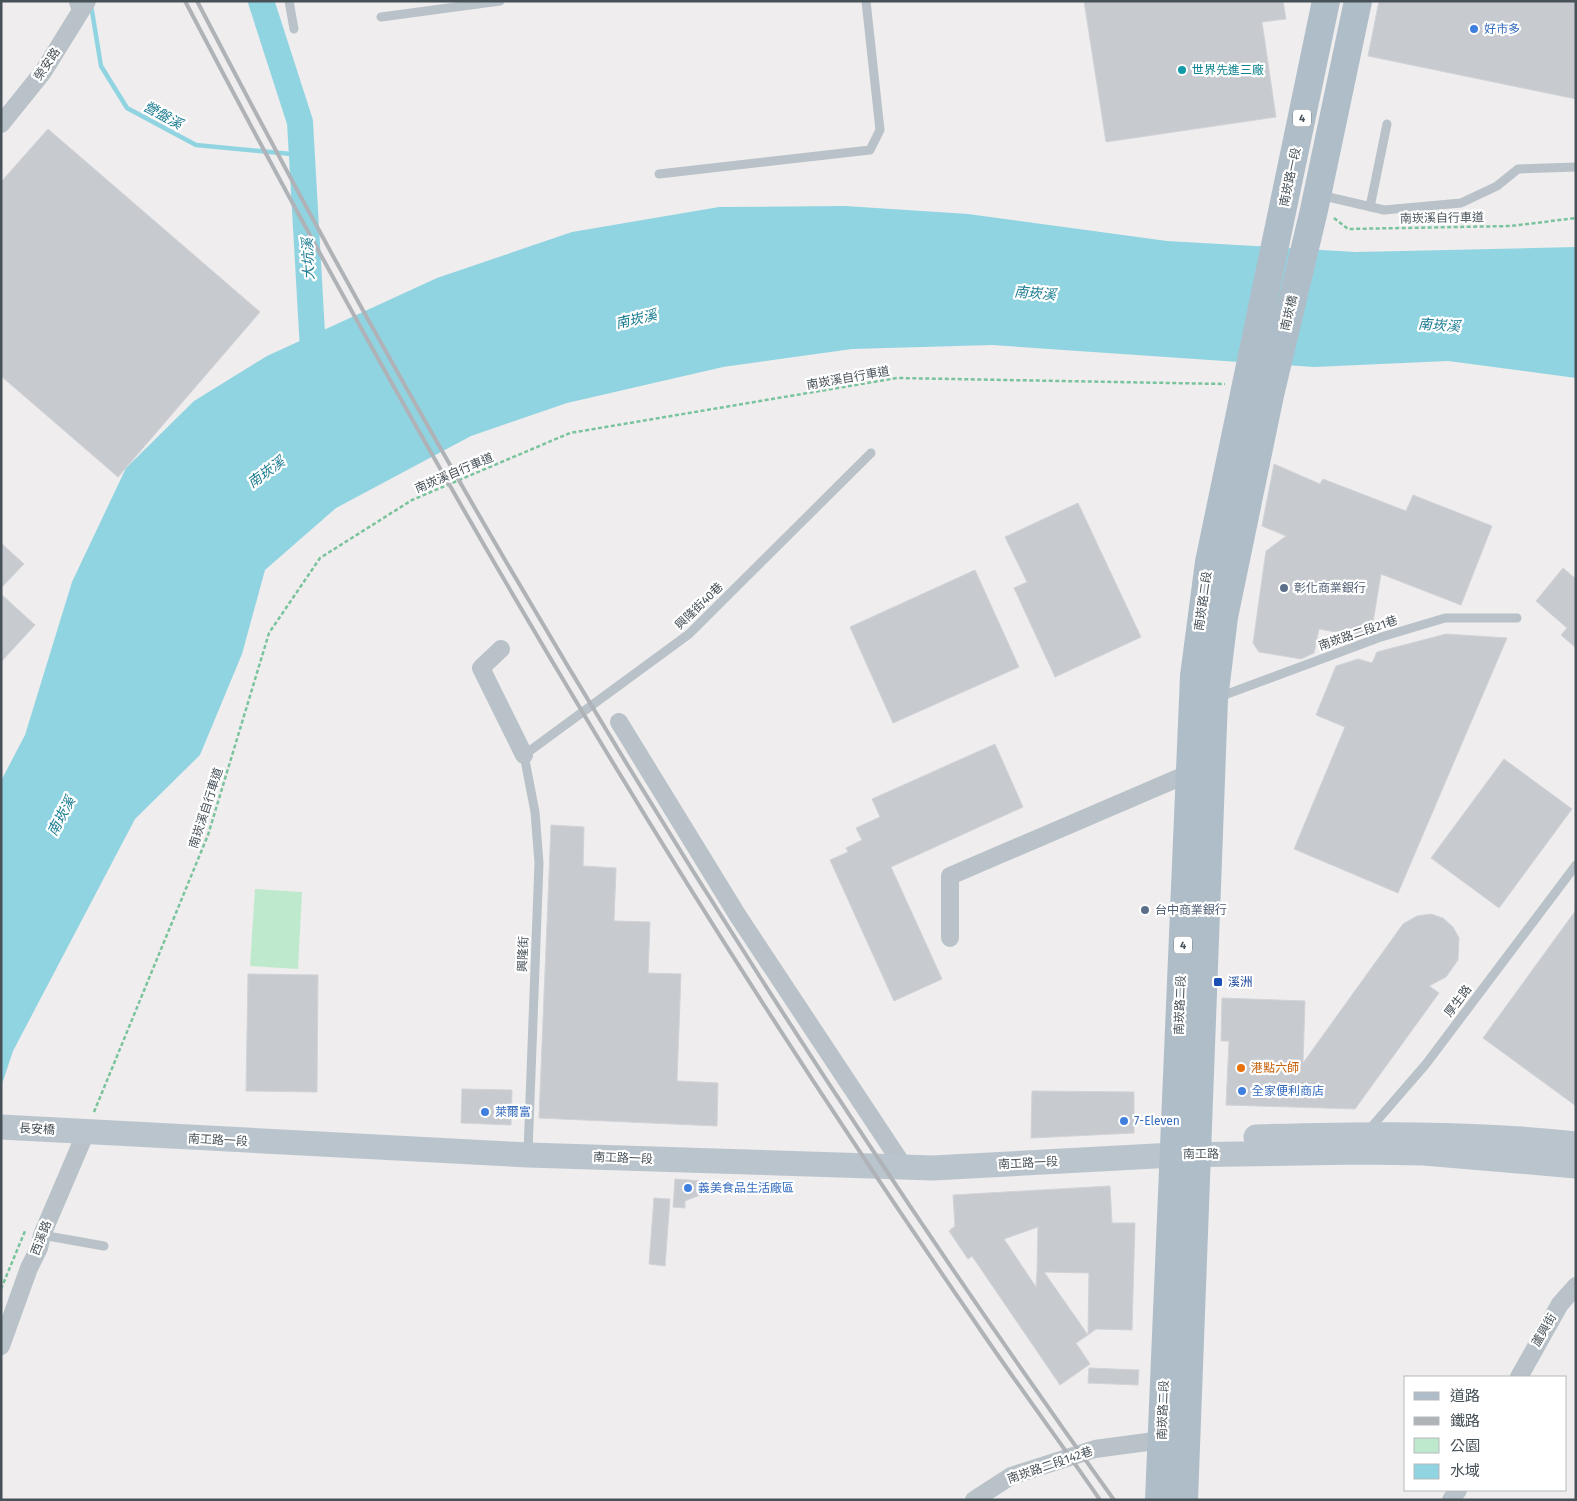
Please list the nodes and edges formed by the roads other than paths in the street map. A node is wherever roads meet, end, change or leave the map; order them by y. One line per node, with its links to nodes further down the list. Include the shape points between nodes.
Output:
1 (289, 1): 8 (lane)
2 (500, 1): 7 (lane)
3 (866, 1): 12 (lane, via 880,130 870,150)
4 (1326, 1): 15 (main road, 南崁路一段 / 4)
5 (1358, 1): 14 (main road, 4)
6 (80, 7): 9 (street, 榮安路, via 43,72)
7 (381, 17)
8 (294, 29)
9 (1, 124)
10 (1388, 124): 13 (lane)
11 (1576, 167): 13 (lane, via 1518,169 1497,186 1461,203 1384,210)
12 (660, 174)
13 (1370, 206): 14 (lane)
14 (1314, 211): 15 (main road, 南崁橋 / 4)
15 (1246, 392): 19 (main road, 南崁路二段 / 4); 22 (main road, 南崁路二段 / 4, via 1206,580 1194,676)
16 (871, 453): 21 (lane, 興隆街40巷, via 690,634)
17 (1516, 618): 19 (lane, 南崁路二段21巷, via 1445,618 1378,638)
18 (501, 649): 21 (street, via 481,668)
19 (1214, 698): 29 (main road, 南崁路二段 / 4)
20 (619, 722): 32 (street, via 738,916)
21 (524, 755): 30 (lane, 興隆街, via 535,812 539,863)
22 (1190, 774): 24 (street, via 950,876); 29 (main road, 南崁路二段 / 4)
23 (1576, 864): 27 (lane, 厚生路)
24 (950, 938)
25 (1, 1127): 26 (street, 長安橋)
26 (79, 1131): 30 (street, 南工路一段); 33 (street, 西溪路)
27 (1364, 1143): 28 (street, 南工路, via 1533,1139); 29 (street, 南工路); 31 (street, 南工路, via 1424,1153)
28 (1576, 1144)
29 (1189, 1149): 32 (street, 南工路一段, via 933,1168); 38 (main road, 南崁路二段 / 4); 41 (main road, 南崁路二段 / 4)
30 (528, 1155): 32 (street, 南工路一段)
31 (1576, 1166)
32 (904, 1167)
33 (42, 1235): 34 (lane); 36 (street, 西溪路)
34 (104, 1246)
35 (1576, 1286): 37 (street, 蘆興街, via 1560,1304)
36 (1, 1346)
37 (1520, 1376)
38 (1162, 1440): 39 (street, 南崁路二段142巷, via 1094,1448 1011,1476); 40 (main road, 南崁路二段 / 4)
39 (974, 1500)
40 (1159, 1500)
41 (1184, 1500)

